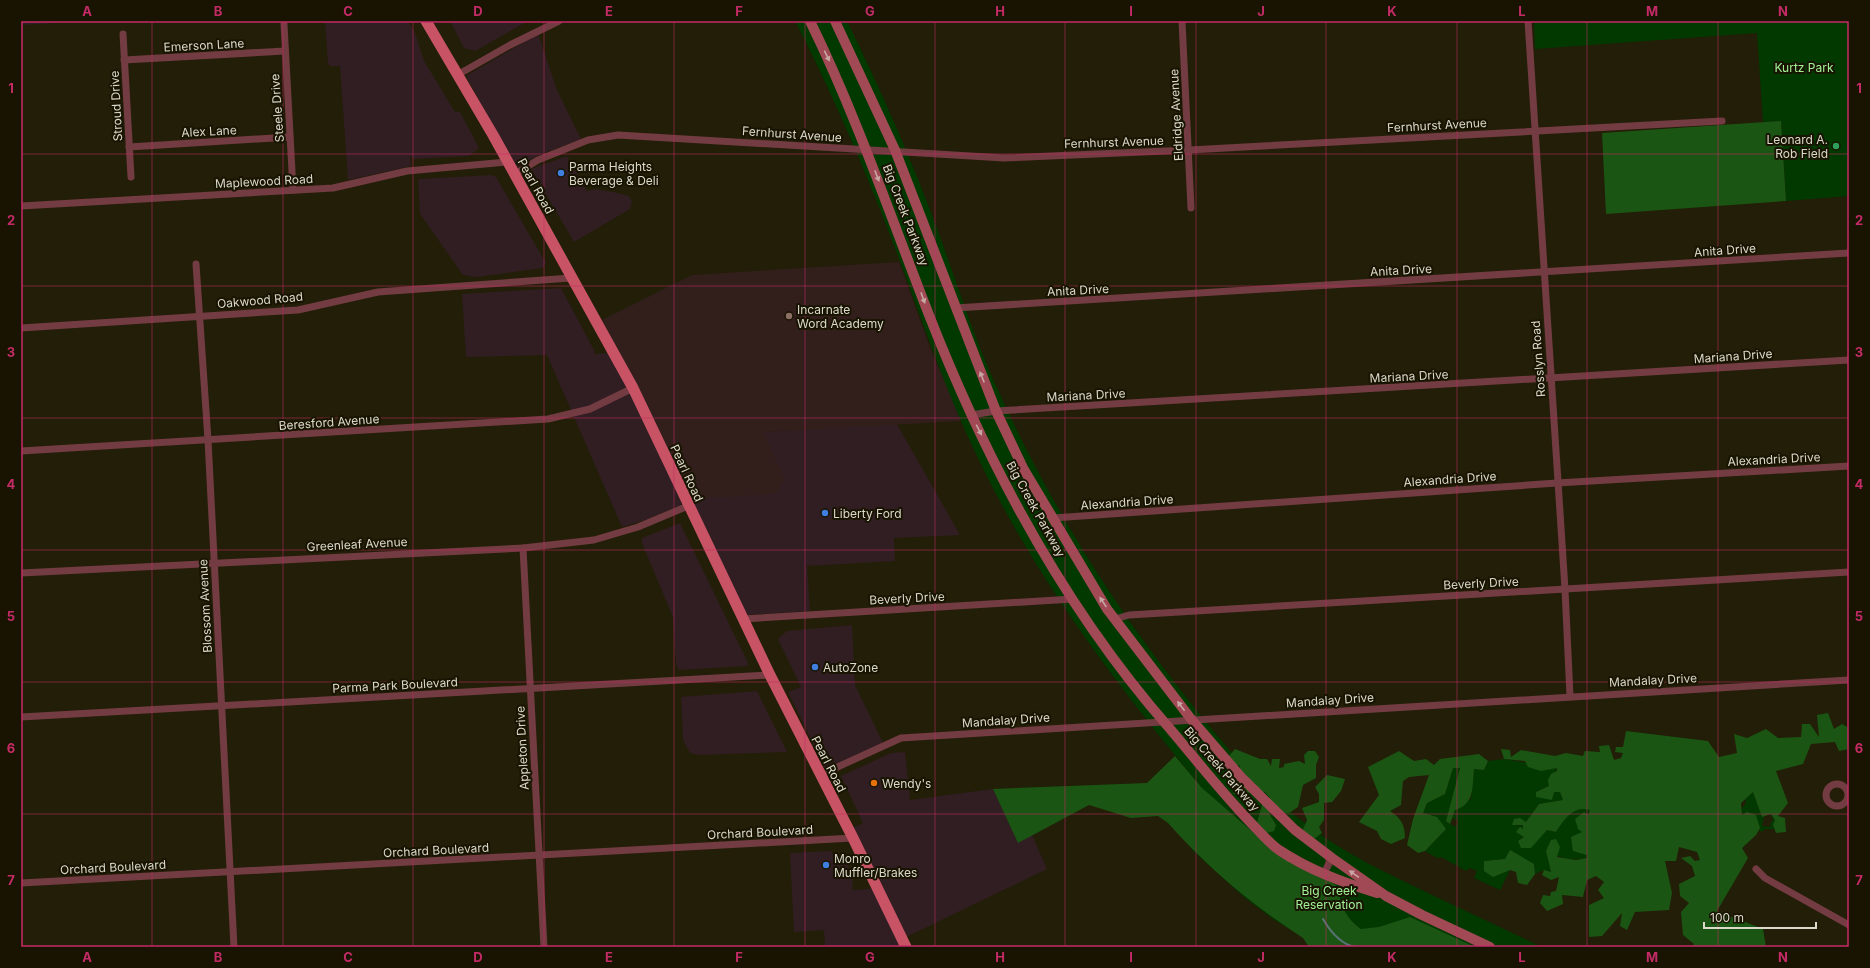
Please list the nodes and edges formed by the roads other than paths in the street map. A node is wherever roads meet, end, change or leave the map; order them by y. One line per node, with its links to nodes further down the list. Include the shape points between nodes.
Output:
1 (426, 21): 11 (main road, Pearl Road)
2 (559, 21): 11 (street, via 516,41)
3 (810, 21): 16 (street, Big Creek Parkway, one-way to 16, via 837,77)
4 (835, 21): 17 (street, Big Creek Parkway)
5 (1182, 21): 18 (street, Eldridge Avenue)
6 (1528, 21): 13 (street, Rosslyn Road)
7 (284, 24): 9 (street, Steele Drive)
8 (123, 34): 10 (street, Stroud Drive)
9 (285, 51): 10 (street, Emerson Lane); 14 (street, Steele Drive)
10 (124, 60): 15 (street, Stroud Drive)
11 (459, 74): 19 (main road, Pearl Road)
12 (1722, 121): 13 (street, Fernhurst Avenue)
13 (1535, 131): 18 (street, Fernhurst Avenue); 27 (street, Rosslyn Road)
14 (290, 137): 15 (street, Alex Lane); 22 (street, Steele Drive)
15 (130, 147): 21 (street, Stroud Drive)
16 (866, 150): 17 (street, Fernhurst Avenue); 20 (street, Fernhurst Avenue, via 618,135 588,140 538,160); 36 (street, Big Creek Parkway, one-way to 36)
17 (895, 150): 18 (street, Fernhurst Avenue, via 907,154 1004,158); 29 (street, Big Creek Parkway)
18 (1189, 150): 24 (street, Eldridge Avenue)
19 (507, 162): 20 (main road, Pearl Road); 22 (street, Maplewood Road, via 407,171 333,188)
20 (515, 174): 28 (main road, Pearl Road)
21 (131, 177)
22 (293, 190): 23 (street, Maplewood Road)
23 (21, 206)
24 (1191, 208)
25 (1849, 253): 27 (street, Anita Drive)
26 (196, 264): 30 (street, Blossom Avenue)
27 (1543, 272): 29 (street, Anita Drive); 33 (street, Rosslyn Road)
28 (571, 278): 30 (street, Oakwood Road, via 378,292 298,310); 34 (main road, Pearl Road)
29 (955, 308): 35 (street, Big Creek Parkway, one-way to 29)
30 (199, 316): 31 (street, Oakwood Road); 37 (street, Blossom Avenue)
31 (21, 328)
32 (1849, 360): 33 (street, Mariana Drive)
33 (1550, 379): 35 (street, Mariana Drive); 40 (street, Rosslyn Road)
34 (633, 388): 37 (street, Beresford Avenue, via 590,409 548,419); 41 (main road, Pearl Road)
35 (996, 411): 36 (street, Mariana Drive); 42 (street, Big Creek Parkway, via 1023,468)
36 (971, 415): 48 (street, Big Creek Parkway, one-way to 48, via 1027,524)
37 (208, 440): 38 (street, Beresford Avenue); 44 (street, Blossom Avenue)
38 (21, 450)
39 (1849, 466): 40 (street, Alexandria Drive)
40 (1557, 483): 42 (street, Alexandria Drive); 47 (street, Rosslyn Road)
41 (688, 506): 43 (street, Greenleaf Avenue, via 638,527 594,540); 50 (main road, Pearl Road)
42 (1054, 518): 49 (street, Big Creek Parkway, one-way to 42, via 1093,587)
43 (523, 548): 44 (street, Greenleaf Avenue); 53 (street, Appleton Drive)
44 (214, 562): 45 (street, Greenleaf Avenue); 55 (street, Blossom Avenue)
45 (21, 572)
46 (1849, 572): 47 (street, Beverly Drive)
47 (1565, 589): 49 (street, Beverly Drive, via 1129,615); 54 (street, Rosslyn Road)
48 (1073, 599): 50 (street, Beverly Drive); 58 (street, Big Creek Parkway)
49 (1115, 619): 57 (street, Big Creek Parkway, one-way to 49)
50 (743, 620): 51 (main road, Pearl Road)
51 (770, 675): 53 (street, Parma Park Boulevard); 59 (main road, Pearl Road)
52 (1849, 680): 54 (street, Mandalay Drive)
53 (530, 689): 55 (street, Parma Park Boulevard); 61 (street, Appleton Drive)
54 (1570, 696): 57 (street, Mandalay Drive)
55 (221, 706): 56 (street, Parma Park Boulevard); 64 (street, Blossom Avenue)
56 (21, 717)
57 (1191, 719): 58 (street, Mandalay Drive); 62 (street, Big Creek Parkway, via 1241,777 1295,830)
58 (1162, 721): 59 (street, Mandalay Drive, via 901,738); 65 (street, Big Creek Parkway, via 1221,791 1276,849)
59 (820, 775): 60 (main road, Pearl Road)
60 (853, 838): 61 (street, Orchard Boulevard); 71 (main road, Pearl Road)
61 (539, 855): 64 (street, Orchard Boulevard); 70 (street, Appleton Drive)
62 (1332, 858): 65 (street); 67 (street, Big Creek Parkway, one-way to 62)
63 (1756, 869): 68 (street, via 1765,878)
64 (230, 872): 66 (street, Orchard Boulevard); 69 (street, Blossom Avenue)
65 (1323, 875): 67 (street, Big Creek Parkway)
66 (21, 883)
67 (1386, 896): 72 (street, Big Creek Parkway)
68 (1849, 925)
69 (234, 947)
70 (544, 947)
71 (906, 947)
72 (1490, 947)

